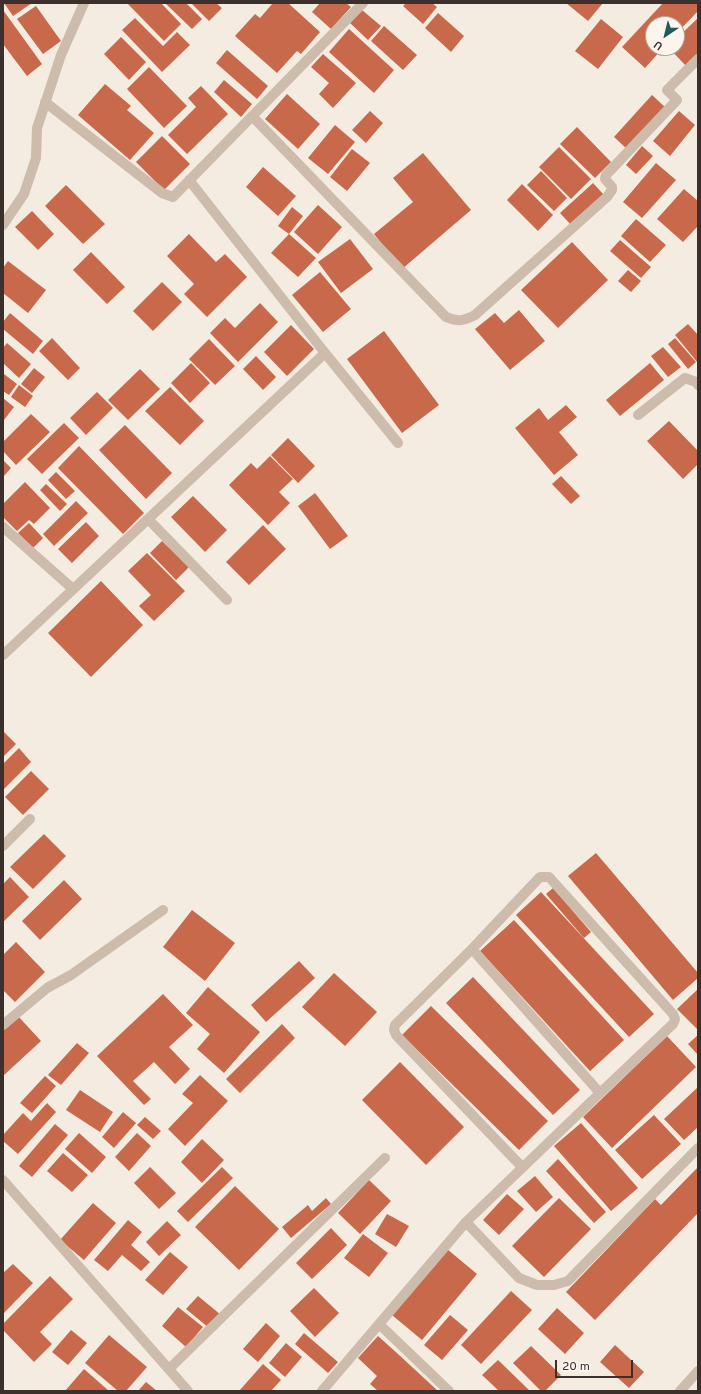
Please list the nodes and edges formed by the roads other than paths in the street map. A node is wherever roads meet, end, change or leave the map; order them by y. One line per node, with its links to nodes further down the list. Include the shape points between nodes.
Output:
1 (84, 3): 4 (street, via 61,55)
2 (363, 3): 5 (street)
3 (698, 59): 5 (street, via 666,90 676,100 606,175 605,179 612,187 607,196 475,315 464,321 446,317)
4 (45, 102): 6 (street, via 162,193 173,197); 7 (street, via 37,128 36,158 24,194)
5 (252, 116): 6 (street)
6 (189, 180): 8 (street)
7 (3, 225)
8 (325, 353): 11 (street); 12 (street)
9 (698, 385): 10 (street, via 685,378)
10 (638, 416)
11 (398, 443)
12 (148, 519): 14 (street); 15 (street)
13 (3, 527): 14 (street)
14 (73, 589): 16 (street)
15 (227, 600)
16 (3, 655)
17 (30, 819): 18 (street)
18 (3, 846)
19 (163, 910): 21 (street, via 71,975 47,988)
20 (472, 950): 22 (street); 22 (street, via 540,877 549,877 673,1014 673,1024); 25 (street, via 395,1025 394,1030)
21 (3, 1025)
22 (600, 1093): 25 (street)
23 (698, 1148): 27 (street, via 568,1280 554,1286 536,1284 519,1278)
24 (385, 1158): 29 (street)
25 (522, 1167): 27 (street)
26 (3, 1180): 29 (street)
27 (466, 1222): 28 (street)
28 (379, 1324): 32 (street); 33 (street)
29 (169, 1369): 31 (street)
30 (698, 1371): 34 (street)
31 (188, 1391)
32 (322, 1391)
33 (449, 1391)
34 (680, 1391)

